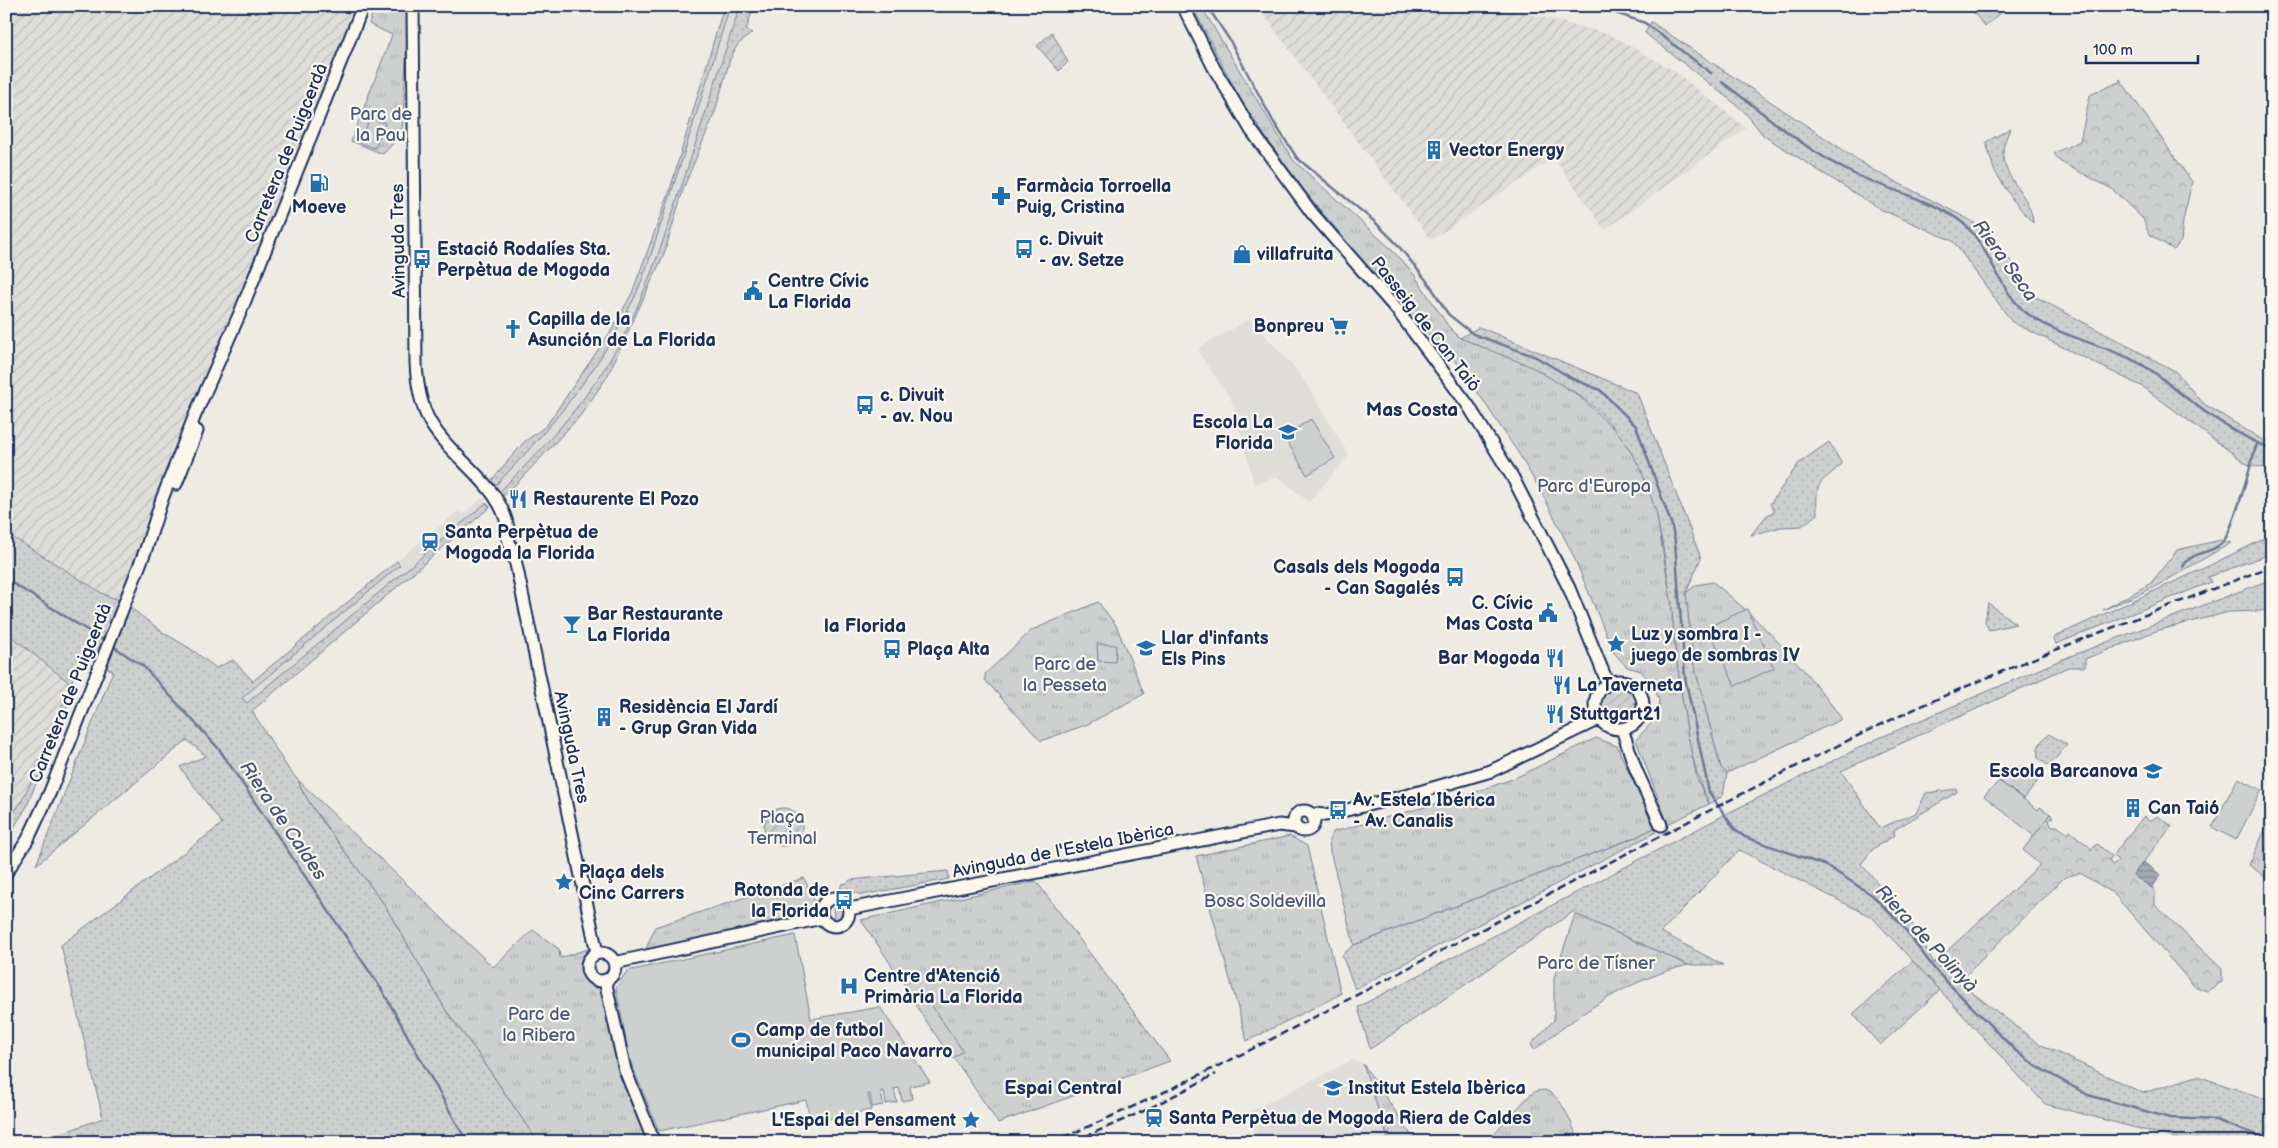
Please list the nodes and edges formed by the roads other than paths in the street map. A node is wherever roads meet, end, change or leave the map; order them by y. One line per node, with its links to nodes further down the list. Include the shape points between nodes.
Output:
1 (363, 6): 4 (main road, Carretera de Puigcerdà)
2 (413, 6): 20 (main road, Avinguda Tres, via 417,379 423,408 430,422 462,462 483,481 509,526)
3 (1183, 6): 9 (main road, Passeig de Can Taió, via 1214,68 1256,138 1312,213 1398,310 1468,405 1513,478 1569,588)
4 (240, 313): 5 (main road, Carretera de Puigcerdà); 6 (main road, Carretera de Puigcerdà)
5 (206, 407): 6 (main road); 7 (main road, Carretera de Puigcerdà)
6 (195, 415): 7 (main road); 8 (main road, Carretera de Puigcerdà)
7 (198, 429): 8 (main road, Carretera de Puigcerdà)
8 (146, 549): 17 (main road, Carretera de Puigcerdà, via 50,792 28,839)
9 (1608, 684): 10 (main road, via 1595,702); 11 (main road, via 1624,681 1641,695 1644,706 1640,718)
10 (1599, 719): 11 (main road, via 1613,728); 13 (main road, via 1491,771)
11 (1622, 729): 15 (main road)
12 (1312, 814): 13 (main road); 14 (main road, via 1304,810 1298,812); 16 (main road)
13 (1326, 815): 16 (main road)
14 (1295, 822): 16 (main road, via 1305,831); 18 (main road, Avinguda de l'Estela Ibèrica)
15 (1661, 825)
16 (1313, 826)
17 (6, 873)
18 (849, 909): 19 (main road, via 842,924 834,926); 19 (main road, via 842,900 828,900 822,907)
19 (822, 918): 21 (main road)
20 (598, 953): 21 (main road, via 608,955); 22 (main road, via 590,957 587,964 589,974 596,980)
21 (614, 963): 22 (main road, via 613,974)
22 (605, 980): 23 (main road, via 625,1070)
23 (654, 1142)

